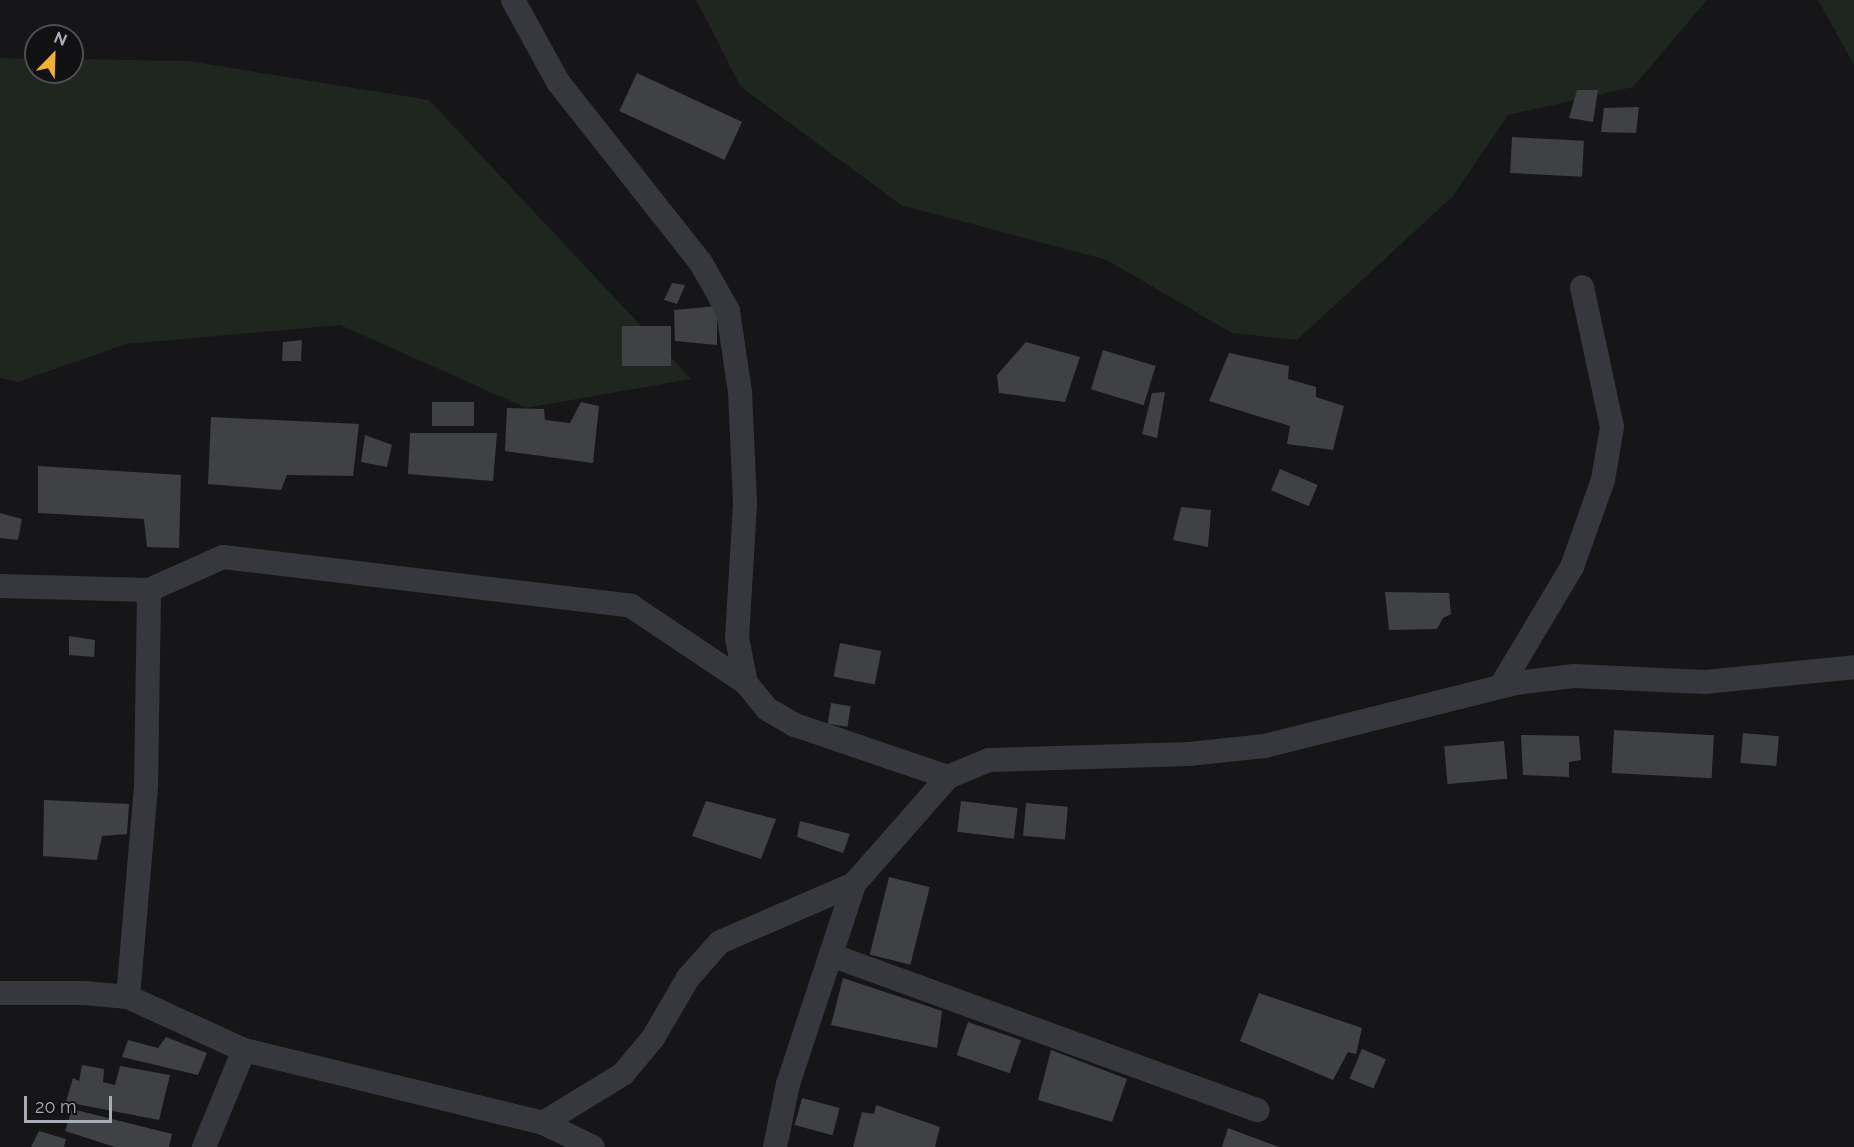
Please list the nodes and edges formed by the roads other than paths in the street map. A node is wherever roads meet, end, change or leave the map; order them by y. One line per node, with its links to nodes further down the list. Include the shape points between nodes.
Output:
1 (513, 0): 6 (street, via 558,82 700,262 728,311 740,392 745,504 737,638)
2 (1582, 287): 7 (street, via 1612,427 1603,480 1572,567)
3 (0, 586): 4 (street)
4 (149, 590): 6 (street, via 223,556 631,606); 12 (street, via 146,785)
5 (1854, 667): 7 (street, via 1706,682 1574,676)
6 (746, 682): 8 (street, via 767,709 795,725)
7 (1501, 686): 8 (street, via 1265,746 1189,754 989,760)
8 (948, 777): 9 (street)
9 (854, 884): 10 (street); 15 (street, via 720,942 688,978 653,1038 623,1074)
10 (831, 955): 14 (street); 18 (street, via 788,1084)
11 (0, 993): 12 (street, via 85,993)
12 (128, 998): 13 (street)
13 (244, 1050): 15 (street); 16 (street)
14 (1258, 1110)
15 (543, 1123): 17 (street)
16 (204, 1147)
17 (593, 1147)
18 (775, 1147)

